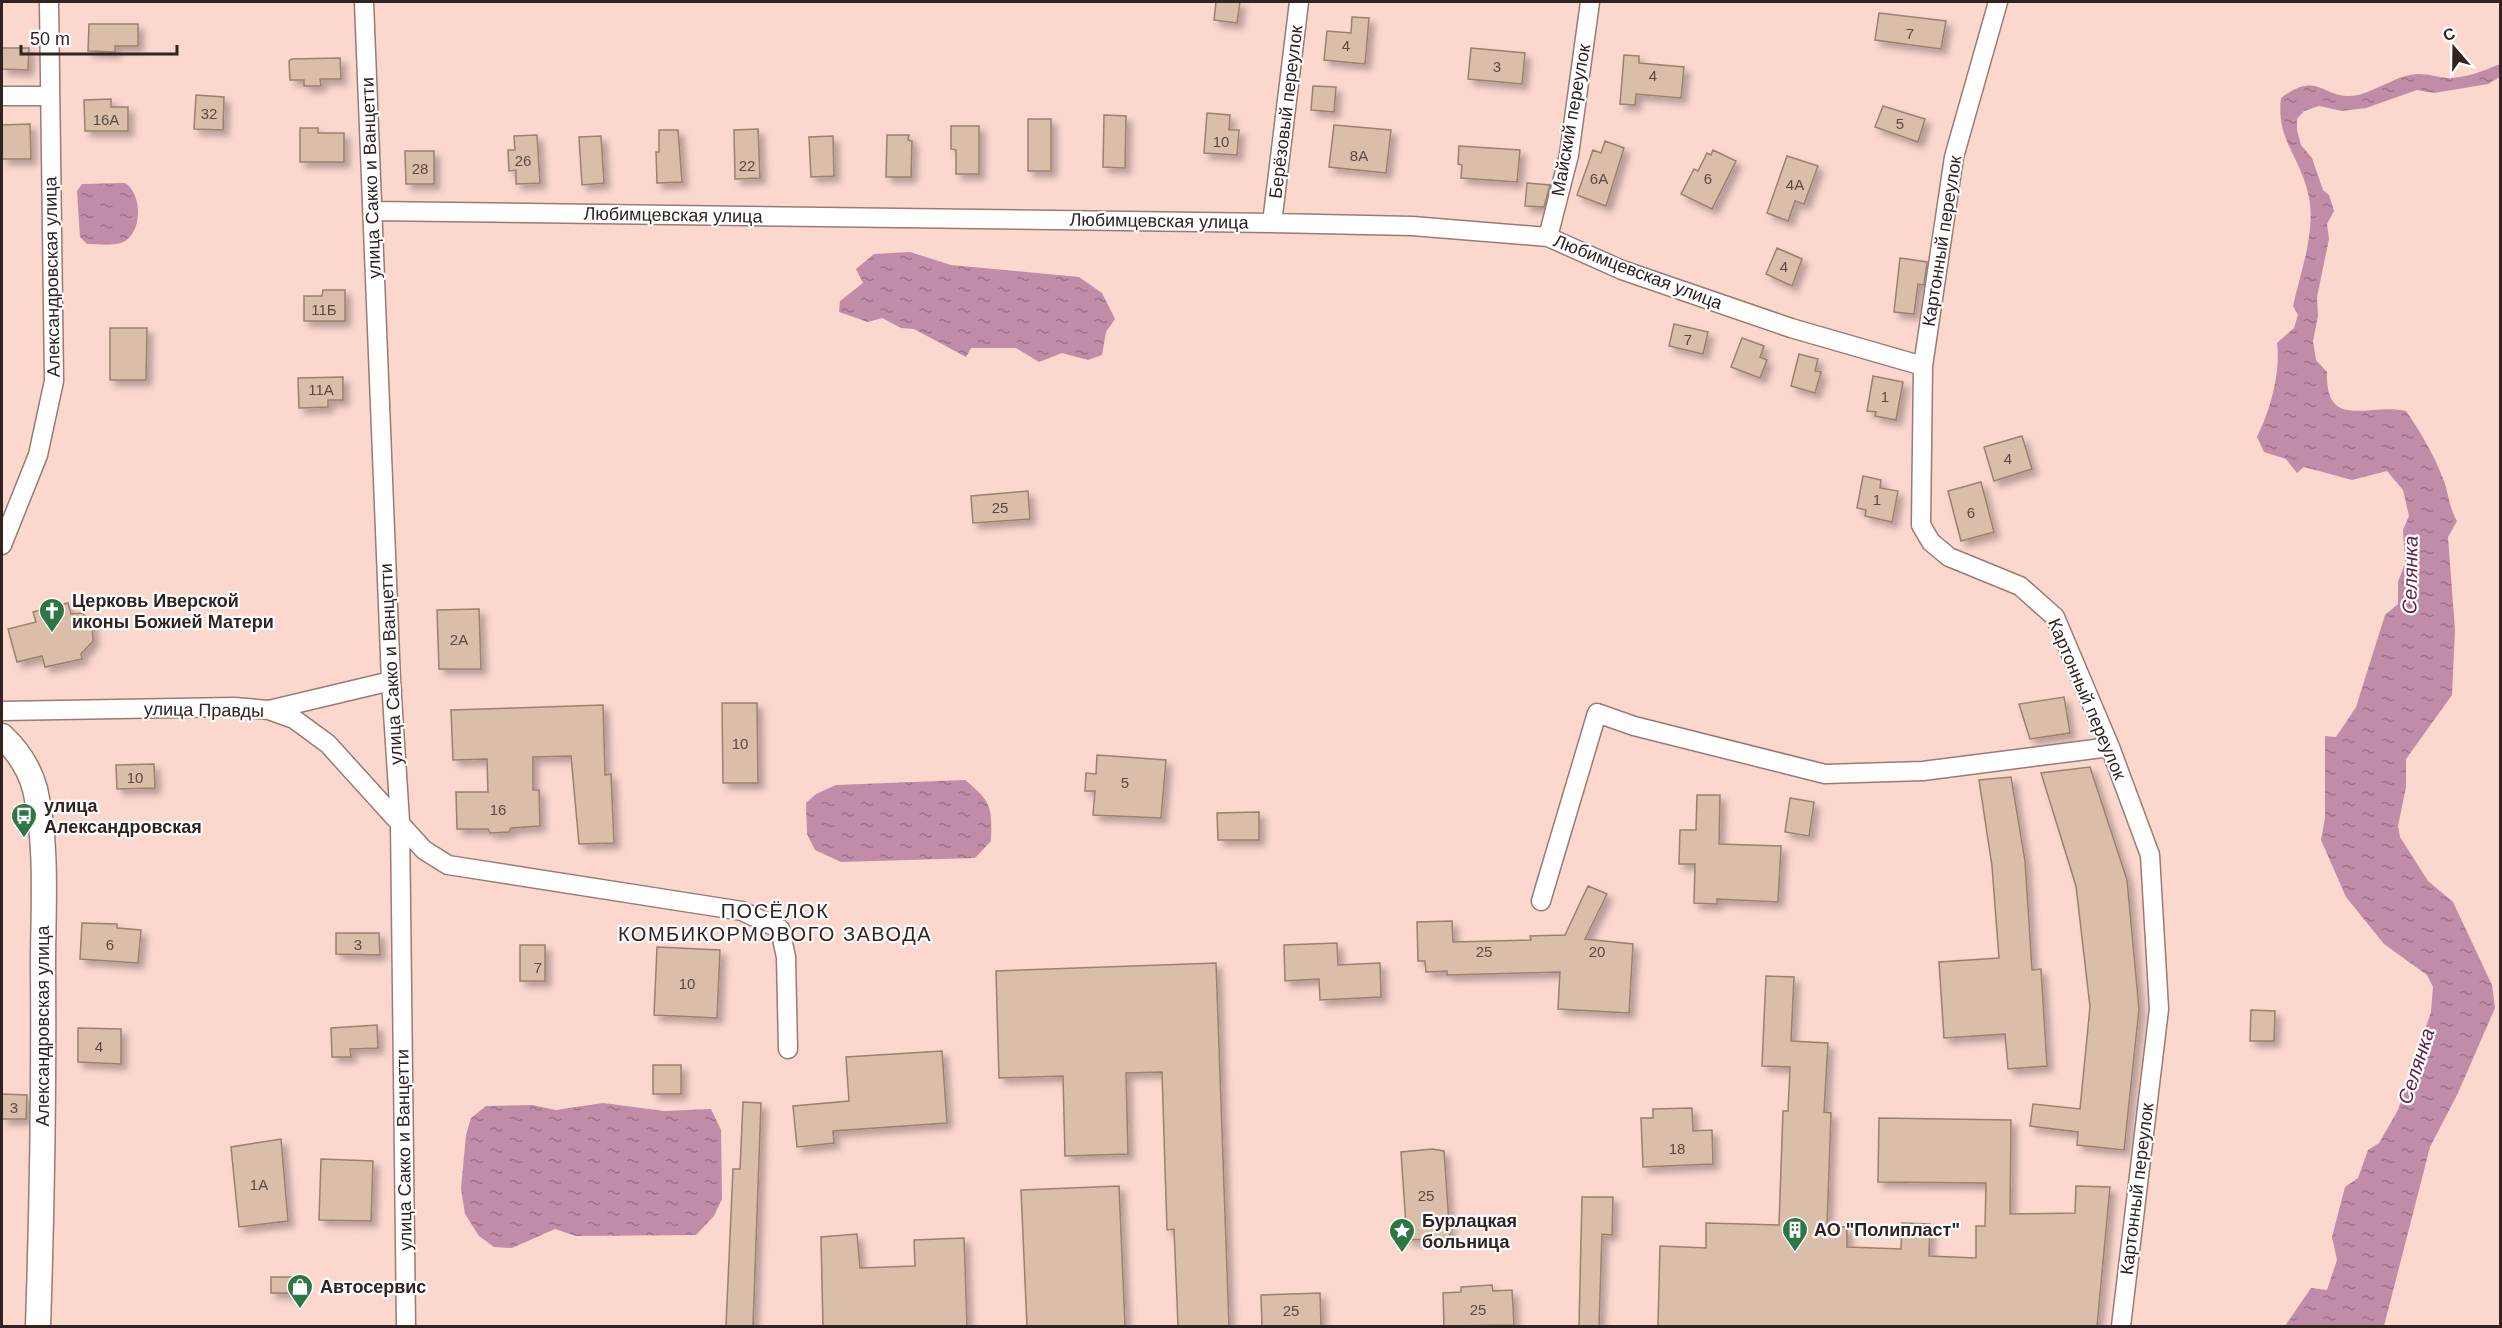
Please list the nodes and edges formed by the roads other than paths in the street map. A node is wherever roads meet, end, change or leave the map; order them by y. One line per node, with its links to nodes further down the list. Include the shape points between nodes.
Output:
1 (49, 2): 7 (street, Александровская улица)
2 (364, 2): 8 (street, улица Сакко и Ванцетти)
3 (1299, 2): 9 (street, Берёзовый переулок)
4 (1590, 2): 10 (street, Майский переулок, via 1569,155)
5 (1998, 2): 11 (street, Картонный переулок, via 1954,157)
6 (2, 96): 7 (street)
7 (49, 96): 12 (street, Александровская улица, via 54,381 38,455)
8 (372, 211): 9 (street, Любимцевская улица); 13 (street, улица Сакко и Ванцетти)
9 (1272, 222): 10 (street, Любимцевская улица, via 1412,226)
10 (1548, 237): 11 (street, Любимцевская улица, via 1622,270 1791,328)
11 (1923, 366): 17 (street, Картонный переулок, via 1921,525 1931,542 1948,557 2020,586 2055,617)
12 (2, 545)
13 (391, 681): 14 (street); 18 (street, улица Сакко и Ванцетти)
14 (269, 710): 15 (street, улица Правды, via 234,707); 18 (street, улица Правды, via 294,719 328,744)
15 (2, 711)
16 (2, 736): 21 (street, Александровская улица, via 27,767 40,816 43,849)
17 (2110, 747): 19 (street, via 1923,771 1826,774 1634,726 1597,713); 23 (street, Картонный переулок, via 2150,855 2159,1009)
18 (400, 821): 20 (street, улица Правды, via 424,850 448,865 742,911 780,929 786,957); 22 (street, улица Сакко и Ванцетти)
19 (1541, 901)
20 (788, 1049)
21 (38, 1326)
22 (406, 1326)
23 (2121, 1326)

